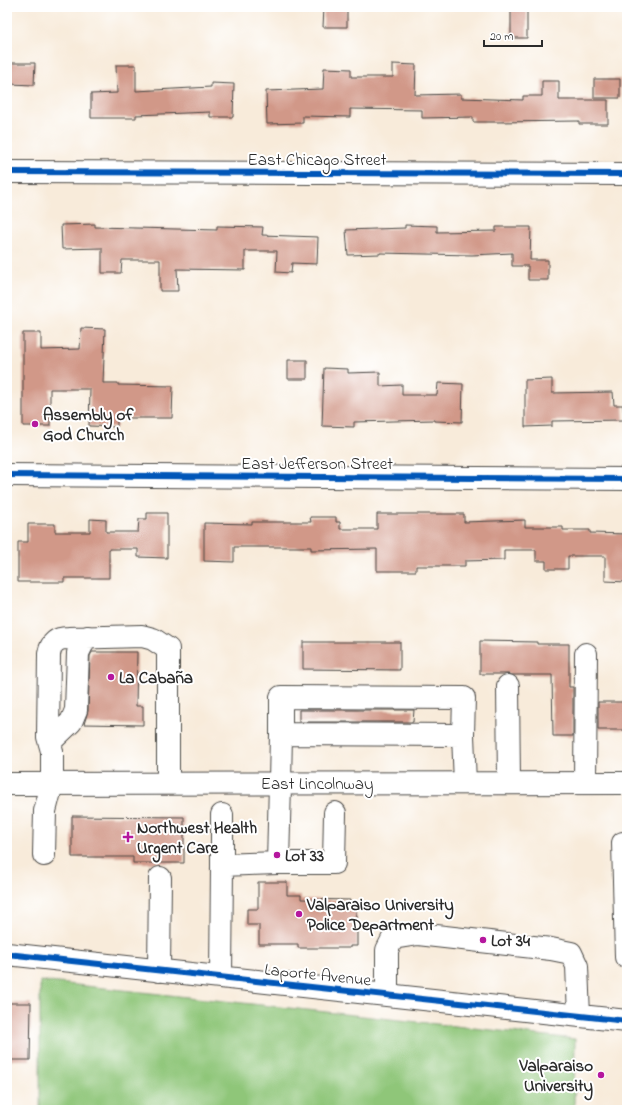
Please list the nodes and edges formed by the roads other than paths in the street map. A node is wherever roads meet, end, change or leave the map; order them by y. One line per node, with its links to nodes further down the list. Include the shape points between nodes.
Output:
1 (7, 172): 2 (street, East Chicago Street)
2 (627, 174)
3 (7, 475): 4 (street, East Jefferson Street)
4 (627, 479)
5 (88, 637): 10 (street, via 78,653 76,710 71,722); 10 (street, via 64,638 52,644 50,648); 18 (street, via 142,636 153,639 168,649)
6 (586, 654): 11 (street)
7 (508, 686): 15 (street)
8 (281, 734): 9 (street); 9 (street, via 281,697 464,698); 13 (street)
9 (463, 735): 14 (street)
10 (50, 742): 17 (street)
11 (585, 782): 12 (street, East Lincolnway); 15 (street, East Lincolnway)
12 (627, 782)
13 (280, 783): 14 (street, East Lincolnway); 18 (street, East Lincolnway); 23 (street)
14 (465, 783): 15 (street, East Lincolnway)
15 (509, 783)
16 (7, 784): 17 (street, East Lincolnway)
17 (52, 784): 18 (street, East Lincolnway); 22 (street, via 45,811)
18 (168, 784)
19 (335, 813): 23 (street, via 334,864)
20 (222, 815): 24 (street)
21 (627, 843): 27 (street, via 623,843)
22 (44, 856)
23 (278, 864): 24 (street)
24 (222, 865): 29 (street)
25 (160, 878): 28 (street)
26 (7, 954): 28 (street, Laporte Avenue)
27 (627, 957)
28 (159, 971): 29 (street, Laporte Avenue)
29 (221, 977): 30 (street, Laporte Avenue)
30 (387, 995): 31 (street, Laporte Avenue); 31 (street, via 387,950 393,938 418,934 571,953 577,966)
31 (579, 1016): 32 (street, Laporte Avenue)
32 (627, 1021)

